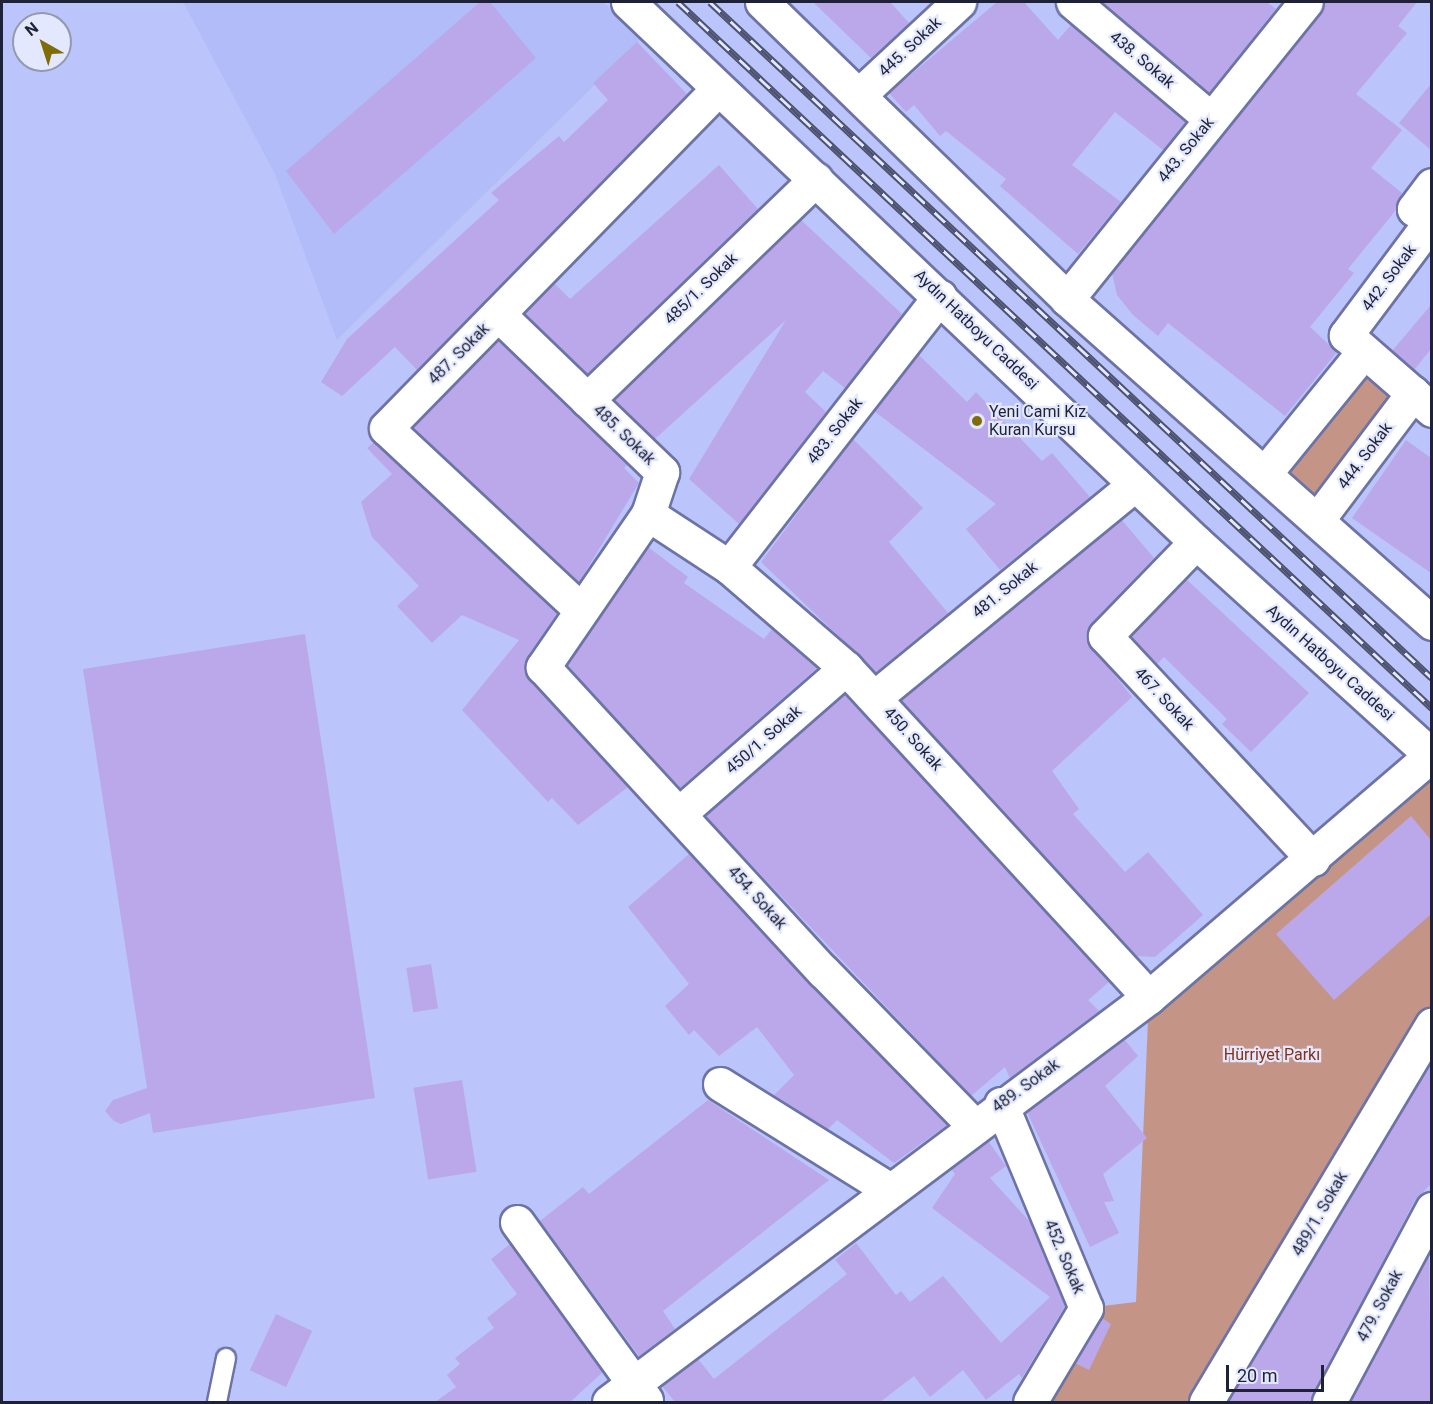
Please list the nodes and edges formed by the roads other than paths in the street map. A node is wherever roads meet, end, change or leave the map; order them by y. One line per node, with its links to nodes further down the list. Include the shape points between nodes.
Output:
1 (628, 2): 6 (street, Aydın Hatboyu Caddesi)
2 (762, 2): 7 (street)
3 (959, 2): 7 (street, 445. Sokak)
4 (1073, 2): 8 (street, 438. Sokak)
5 (1306, 2): 8 (street, 443. Sokak)
6 (718, 89): 9 (street, Aydın Hatboyu Caddesi); 14 (street, 487. Sokak)
7 (861, 93): 13 (street)
8 (1211, 118): 13 (street, 443. Sokak)
9 (816, 179): 12 (street, Aydın Hatboyu Caddesi); 16 (street, 485/1. Sokak)
10 (1431, 184): 11 (street, 442. Sokak, via 1414,209)
11 (1431, 220): 15 (street, 442. Sokak)
12 (940, 296): 19 (street, Aydın Hatboyu Caddesi); 23 (street, 483. Sokak)
13 (1067, 299): 18 (street)
14 (498, 314): 16 (street, 485. Sokak); 24 (street, 487. Sokak, via 386,428)
15 (1355, 343): 17 (street, 444. Sokak); 18 (street)
16 (587, 400): 20 (street, 485. Sokak, via 662,472)
17 (1422, 402): 21 (street, 444. Sokak)
18 (1265, 473): 21 (street)
19 (1135, 484): 22 (street, Aydın Hatboyu Caddesi); 28 (street, 481. Sokak)
20 (648, 514): 23 (street, 450. Sokak); 24 (street, 485. Sokak)
21 (1318, 519): 25 (street)
22 (1196, 542): 29 (street, Aydın Hatboyu Caddesi); 31 (street, 467. Sokak, via 1105,636)
23 (729, 567): 27 (street, 450. Sokak)
24 (580, 609): 26 (street, 485. Sokak)
25 (1431, 623)
26 (543, 667): 30 (street, 454. Sokak)
27 (846, 668): 28 (street, 450. Sokak); 30 (street, 450/1. Sokak)
28 (875, 697): 32 (street, 450. Sokak)
29 (1431, 755): 31 (street, 489. Sokak)
30 (681, 812): 36 (street, 454. Sokak, via 823,971)
31 (1313, 859): 32 (street, 489. Sokak)
32 (1149, 997): 35 (street, 489. Sokak)
33 (1431, 1025): 44 (street, 489/1. Sokak)
34 (720, 1084): 37 (street)
35 (1001, 1104): 36 (street, 489. Sokak); 43 (street, 452. Sokak, via 1086,1308)
36 (974, 1126): 37 (street, 489. Sokak)
37 (890, 1190): 41 (street, 489. Sokak)
38 (1431, 1209): 45 (street, 479. Sokak)
39 (517, 1222): 41 (street)
40 (226, 1358): 42 (lane)
41 (630, 1396)
42 (217, 1402)
43 (1030, 1402)
44 (1206, 1402)
45 (1329, 1402)

